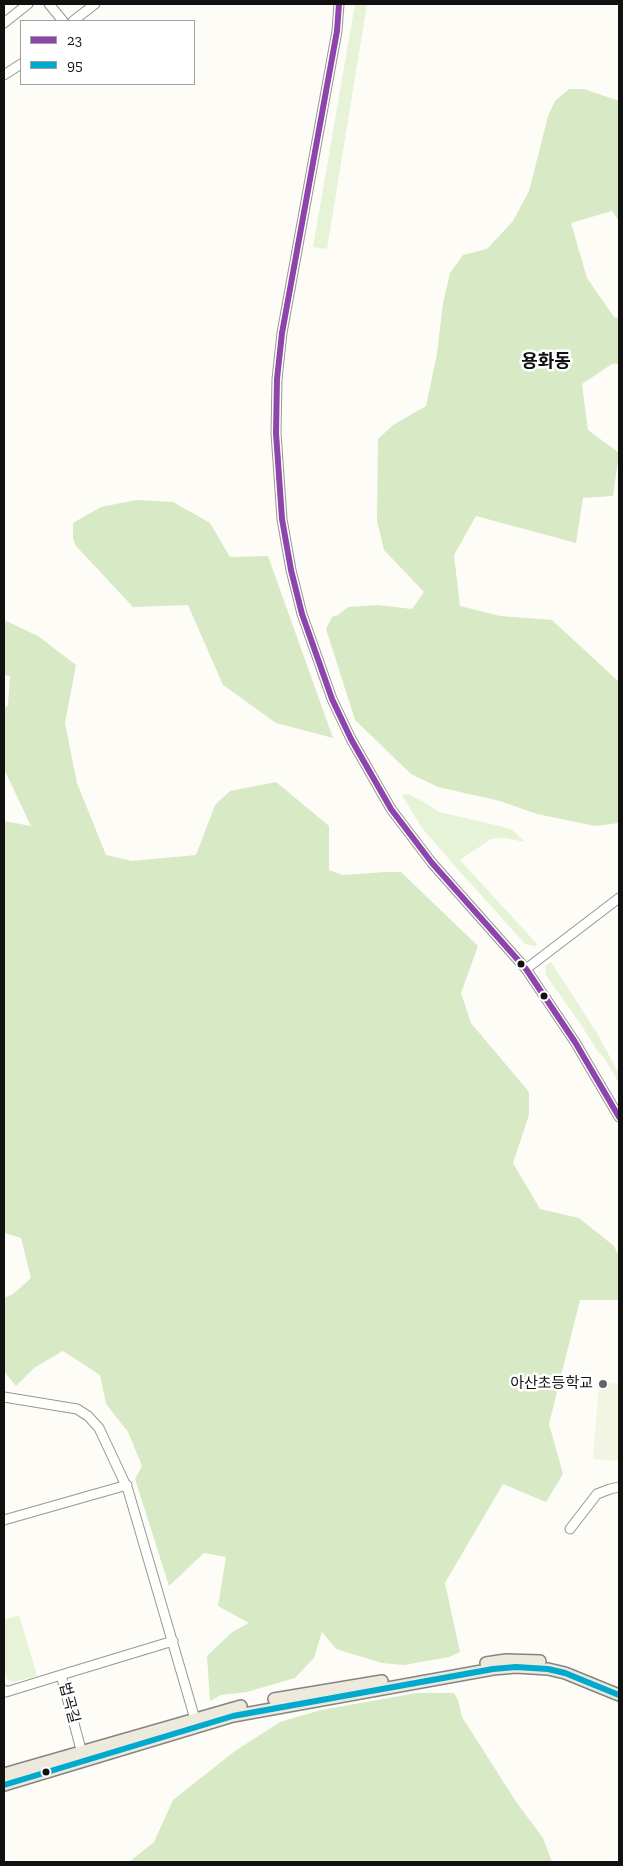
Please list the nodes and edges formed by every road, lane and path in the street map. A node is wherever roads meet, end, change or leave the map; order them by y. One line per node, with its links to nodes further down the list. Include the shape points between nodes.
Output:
1 (28, 4): 7 (street)
2 (49, 4): 5 (street)
3 (95, 4): 6 (street)
4 (339, 4): 11 (street, via 337,32 276,379 278,473 291,570 305,623 332,699 370,773 391,808 432,863)
5 (62, 20)
6 (74, 20)
7 (4, 23)
8 (20, 65): 9 (street)
9 (4, 75)
10 (619, 898): 11 (street)
11 (526, 969): 12 (street, via 575,1042)
12 (619, 1117)
13 (4, 1397): 14 (street, via 77,1409 88,1416 98,1428)
14 (126, 1485): 16 (street); 18 (street)
15 (619, 1487): 17 (street, via 597,1494)
16 (4, 1520)
17 (570, 1529)
18 (173, 1641): 19 (street); 23 (street)
19 (61, 1675): 21 (street, 법곡길); 24 (street, 법곡길)
20 (619, 1687): 23 (main road, via 560,1664 506,1660 280,1698)
21 (4, 1690)
22 (619, 1696): 24 (main road, via 548,1669 493,1669 240,1714)
23 (195, 1718): 24 (main road)
24 (83, 1756): 25 (main road); 26 (main road)
25 (4, 1774)
26 (4, 1785)

